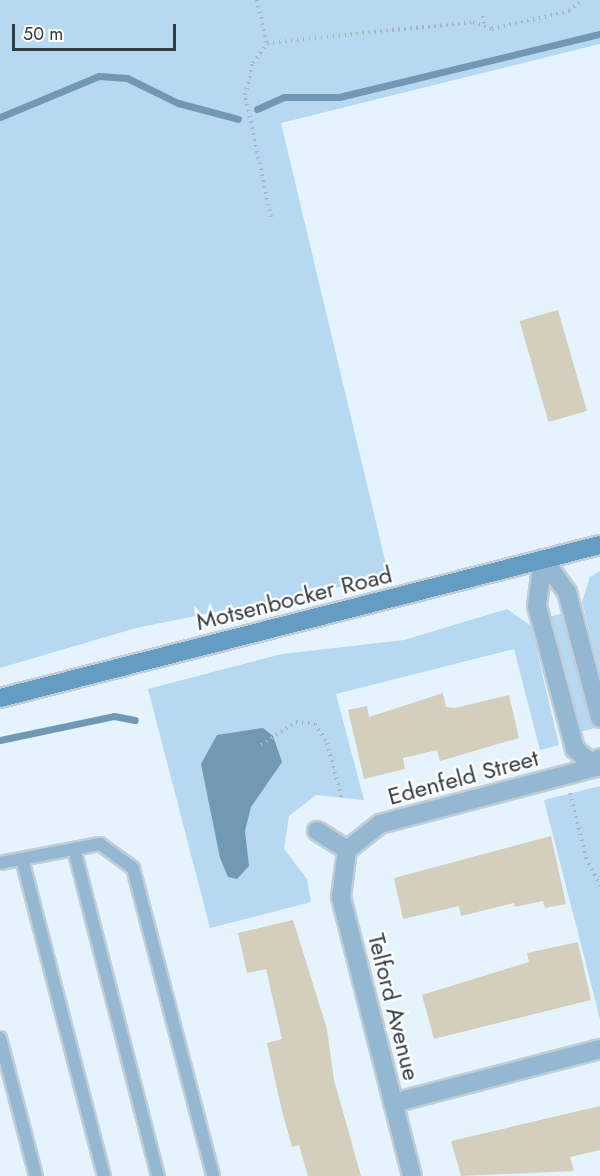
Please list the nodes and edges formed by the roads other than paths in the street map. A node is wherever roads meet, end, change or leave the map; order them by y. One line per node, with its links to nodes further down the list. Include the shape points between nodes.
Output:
1 (600, 545): 2 (main road, Motsenbocker Road)
2 (543, 560): 3 (main road, Motsenbocker Road); 4 (street, via 567,592); 5 (street, via 537,606 575,749)
3 (0, 698)
4 (600, 718)
5 (599, 763): 8 (street, Edenfeld Street, via 380,824)
6 (316, 831): 8 (street)
7 (74, 849): 9 (lane); 16 (lane); 17 (lane, via 100,844 132,867)
8 (347, 850): 13 (street, Telford Avenue, via 341,897)
9 (22, 859): 10 (lane); 15 (lane)
10 (0, 863)
11 (0, 1038): 14 (lane)
12 (600, 1049): 13 (street)
13 (393, 1103): 18 (street, Telford Avenue)
14 (36, 1176)
15 (104, 1176)
16 (158, 1176)
17 (213, 1176)
18 (412, 1176)

